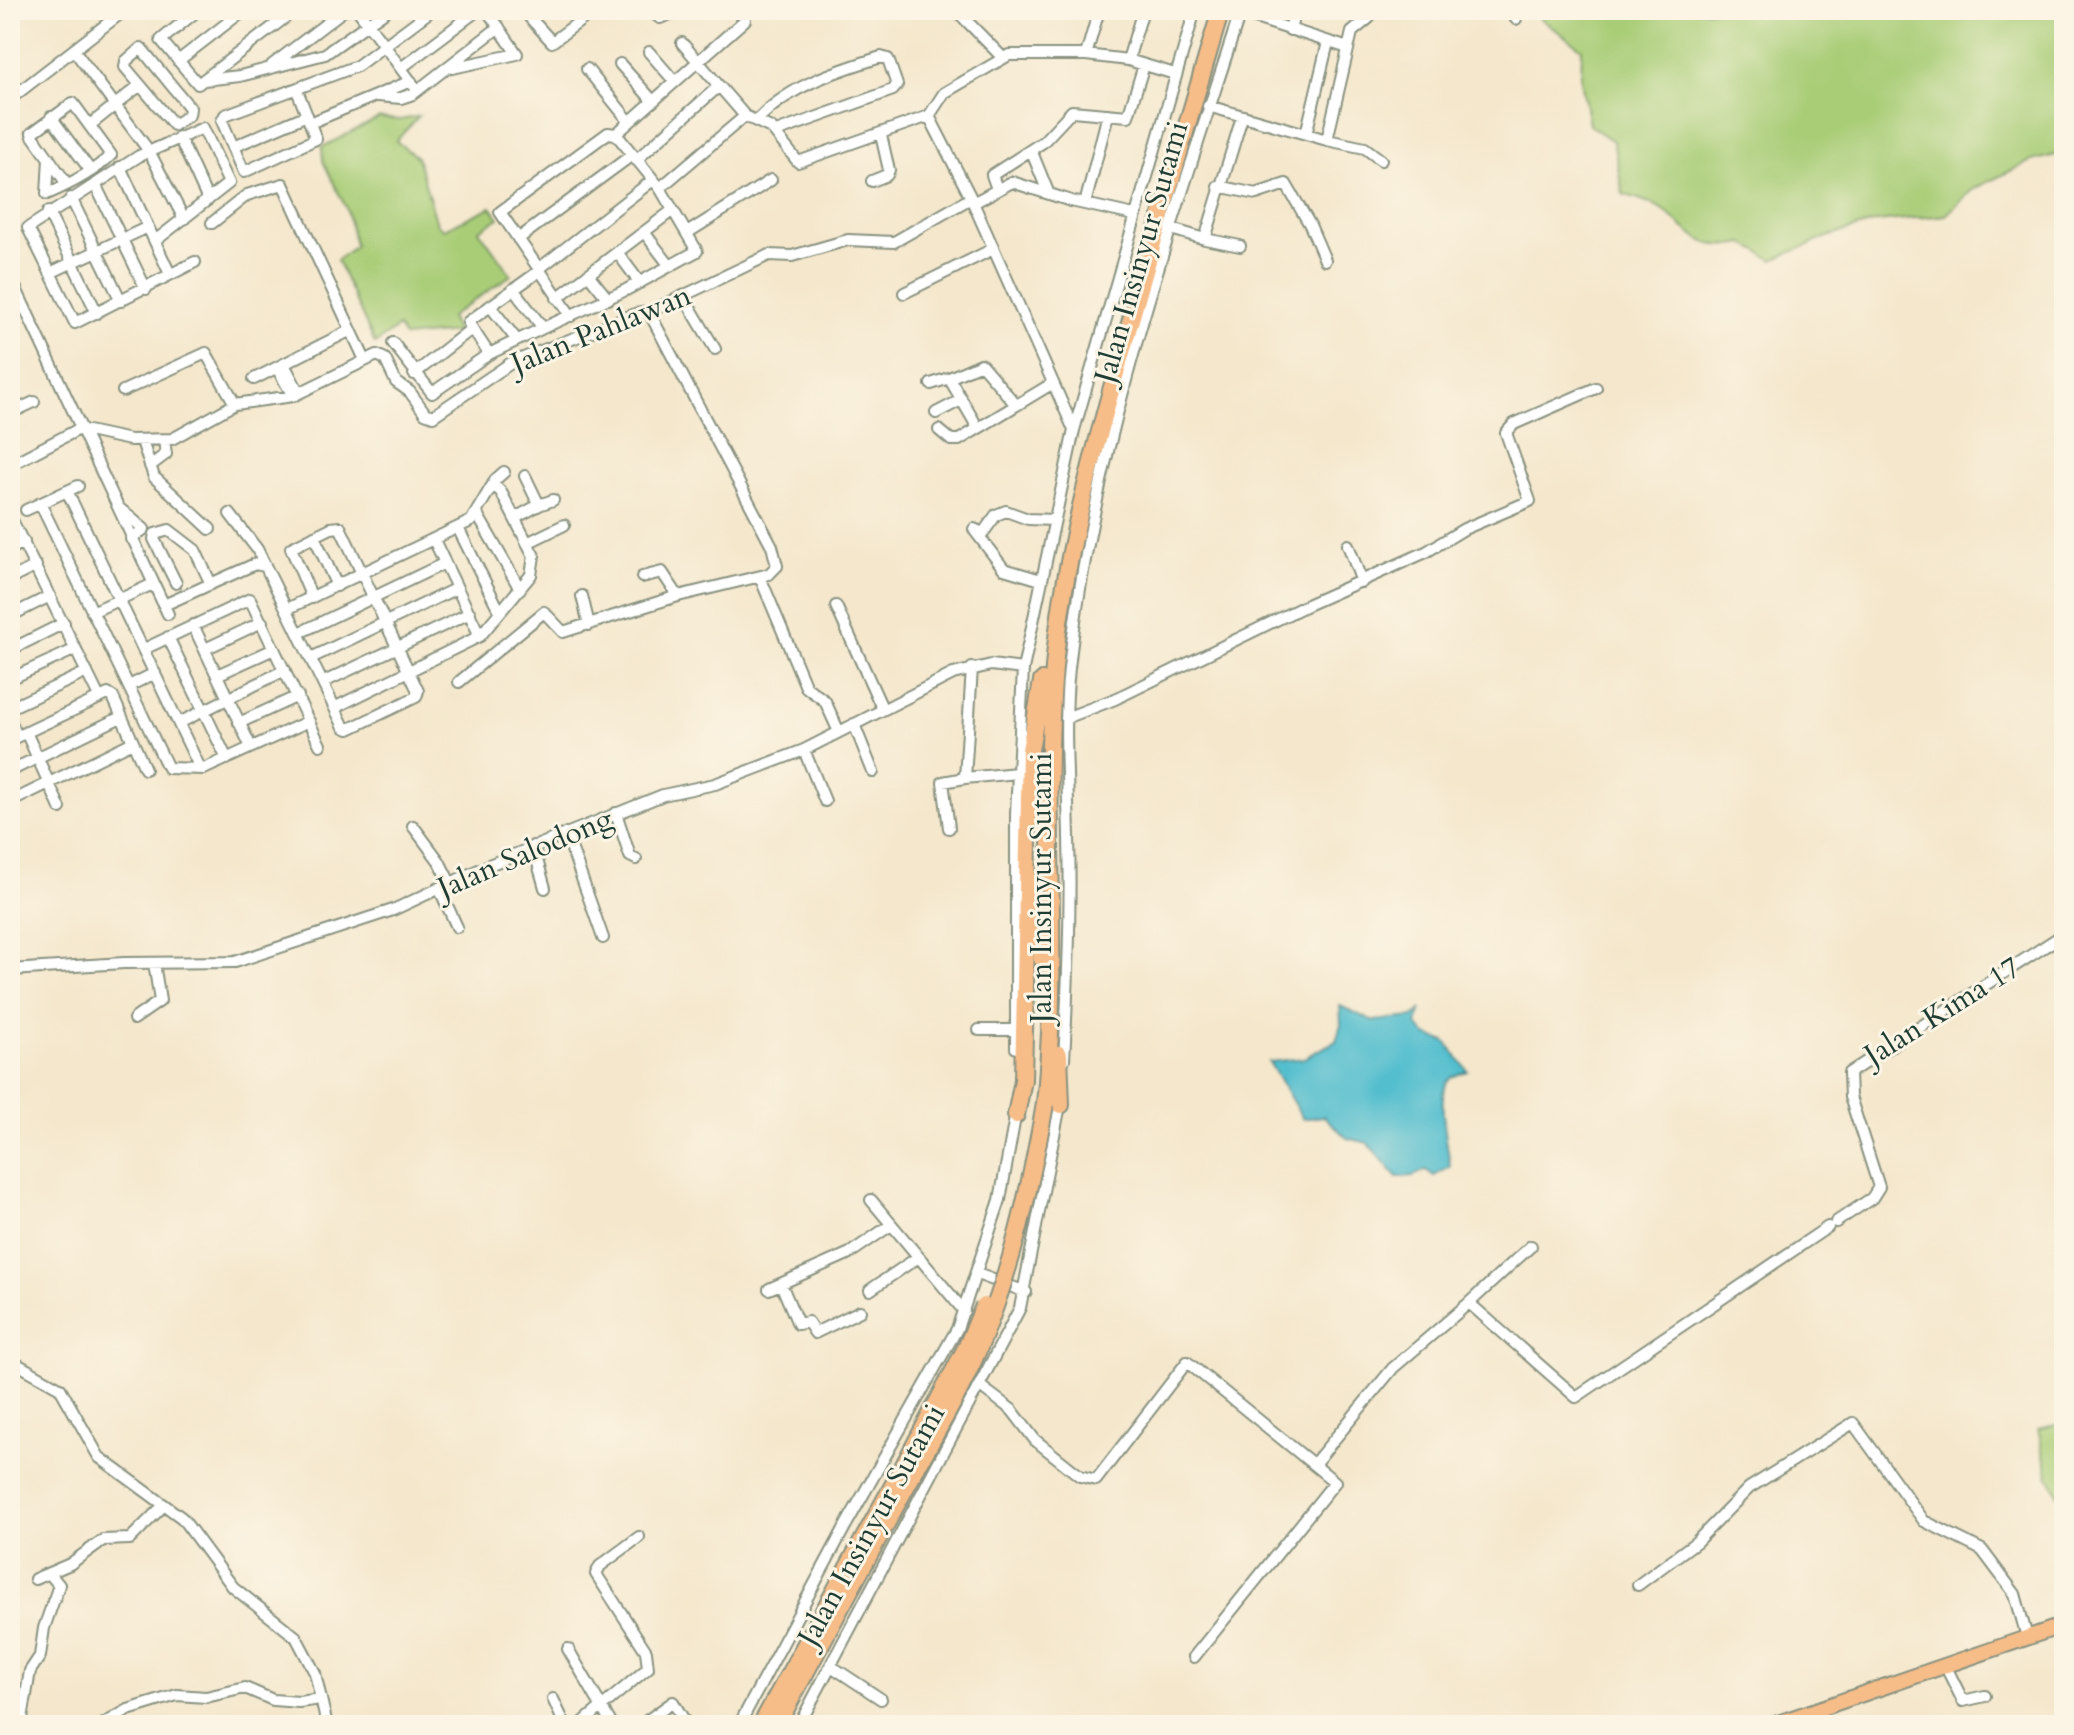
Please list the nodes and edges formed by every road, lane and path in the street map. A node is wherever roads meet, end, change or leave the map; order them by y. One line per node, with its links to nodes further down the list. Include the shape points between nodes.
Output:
1 (19, 10): 25 (street)
2 (125, 10): 34 (street)
3 (198, 10): 39 (street, via 162,41)
4 (244, 10): 39 (street)
5 (295, 10): 48 (street)
6 (344, 10): 45 (street)
7 (358, 10): 27 (street)
8 (387, 10): 27 (street)
9 (432, 10): 32 (street)
10 (478, 10): 43 (street)
11 (487, 10): 28 (street)
12 (595, 10): 23 (street, via 555,41 546,39)
13 (649, 10): 14 (street, via 660,18)
14 (681, 10)
15 (956, 10): 37 (street)
16 (1099, 10): 36 (street)
17 (1143, 10): 38 (street)
18 (1195, 10): 47 (street)
19 (1212, 10): 237 (highway, Jalan Insinyur Sutami, via 1078,470 1057,568)
20 (1221, 10): 290 (highway, Jalan Insinyur Sutami, via 1097,437 1070,556 1054,665 1049,755 1053,933)
21 (1295, 10): 29 (street)
22 (1363, 10): 33 (street, via 1368,22 1354,30)
23 (528, 12)
24 (1240, 12): 29 (street); 57 (street)
25 (10, 16)
26 (745, 20): 40 (street)
27 (369, 24): 32 (street); 45 (street, via 333,51)
28 (499, 27): 44 (street); 44 (street, via 517,55)
29 (1290, 30): 30 (street)
30 (1328, 42): 33 (street); 69 (street)
31 (682, 43): 40 (street)
32 (385, 46): 43 (street); 53 (street, via 357,66)
33 (1348, 48): 72 (street)
34 (74, 50): 54 (street); 56 (street)
35 (649, 52): 49 (street)
36 (1086, 55): 37 (street); 38 (street)
37 (1002, 57): 60 (street, via 944,93)
38 (1128, 60): 42 (street)
39 (178, 61): 48 (street, via 196,83)
40 (698, 61): 49 (street); 52 (street)
41 (620, 64): 55 (street)
42 (1144, 65): 47 (street); 58 (street, via 1130,114)
43 (401, 68): 51 (street)
44 (447, 68): 51 (street)
45 (267, 69): 48 (street)
46 (587, 69): 65 (street)
47 (1175, 74): 95 (street)
48 (204, 80)
49 (675, 82): 55 (street)
50 (139, 86): 50 (street, via 125,62 145,48 190,114 171,126); 56 (street)
51 (414, 86): 63 (street, via 401,98 378,96)
52 (719, 86): 59 (street); 76 (street)
53 (297, 90): 63 (street); 73 (street, via 225,115 222,121)
54 (10, 99)
55 (653, 101): 65 (street)
56 (115, 106): 66 (street); 75 (street)
57 (1208, 106): 62 (street); 99 (street)
58 (1108, 114): 74 (street, via 1072,111); 92 (street)
59 (745, 116): 64 (street); 85 (street)
60 (929, 116): 70 (street); 91 (street)
61 (51, 117): 66 (street, via 75,104); 77 (street, via 33,136); 80 (street)
62 (1242, 117): 69 (street); 86 (street)
63 (309, 119): 73 (street); 73 (street, via 314,141 243,171)
64 (757, 120): 67 (street); 67 (street, via 814,80 888,59 897,85 893,90)
65 (629, 121): 68 (street)
66 (90, 125): 80 (street, via 111,153)
67 (776, 132): 70 (street, via 800,162)
68 (616, 134): 76 (street); 103 (street, via 608,133 500,208)
69 (1306, 134): 72 (street)
70 (881, 135): 82 (street, via 889,170)
71 (179, 137): 75 (street); 90 (street); 90 (street, via 205,130 230,181)
72 (1327, 140): 78 (street, via 1365,148)
73 (233, 147)
74 (1031, 150): 87 (street, via 992,175); 88 (street)
75 (149, 151): 79 (street); 96 (street)
76 (634, 157): 85 (street); 103 (street)
77 (49, 158): 83 (street); 83 (street, via 44,192)
78 (1381, 160)
79 (120, 167): 84 (street); 98 (street)
80 (90, 170): 83 (street)
81 (771, 180): 101 (street)
82 (872, 181)
83 (67, 184)
84 (95, 184): 89 (street); 102 (street)
85 (656, 184): 93 (street); 114 (street)
86 (1218, 186): 104 (street); 110 (street, via 1256,194 1285,183)
87 (997, 189): 88 (street, Jalan Pahlawan, via 1012,182); 91 (street, Jalan Pahlawan)
88 (1048, 192): 92 (street, Jalan Pahlawan)
89 (71, 198): 94 (street); 108 (street)
90 (208, 200): 96 (street)
91 (972, 200): 107 (street); 123 (street, Jalan Pahlawan, via 894,242 848,240 792,256 769,255)
92 (1085, 204): 95 (street, Jalan Pahlawan)
93 (673, 210): 100 (street); 101 (street)
94 (48, 212): 111 (street); 115 (street, via 28,229)
95 (1134, 215): 157 (street)
96 (184, 219): 105 (street)
97 (212, 223): 132 (street, via 247,195 283,184)
98 (148, 227): 102 (street); 105 (street)
99 (1171, 229): 104 (street); 249 (street, via 1103,469 1076,610)
100 (644, 232): 109 (street); 113 (street)
101 (687, 233): 113 (street, via 697,251)
102 (122, 239): 108 (street); 120 (street)
103 (518, 239): 114 (street)
104 (1205, 239): 106 (street)
105 (155, 241): 116 (street)
106 (1240, 246)
107 (993, 249): 122 (street); 143 (street)
108 (97, 250): 111 (street); 126 (street)
109 (617, 252): 117 (street); 119 (street)
110 (1325, 260)
111 (73, 261): 115 (street); 129 (street)
112 (195, 262): 116 (street)
113 (670, 266): 119 (street)
114 (539, 270): 121 (street); 124 (street)
115 (50, 273): 129 (street, via 72,320)
116 (170, 274): 120 (street)
117 (588, 274): 124 (street); 125 (street)
118 (10, 276): 155 (street)
119 (640, 283): 125 (street)
120 (146, 289): 126 (street)
121 (513, 289): 127 (street); 131 (street)
122 (904, 293)
123 (684, 297): 128 (street, Jalan Pahlawan); 136 (street)
124 (557, 298): 130 (street)
125 (608, 299): 130 (street)
126 (121, 301): 129 (street)
127 (490, 306): 133 (street, via 469,321); 134 (street)
128 (649, 312): 138 (street, Jalan Pahlawan, via 511,363 431,417 396,382 385,359 377,355); 192 (street, via 776,555 773,571)
129 (97, 313)
130 (571, 316): 131 (street)
131 (543, 328): 134 (street)
132 (351, 330): 138 (street); 139 (street)
133 (470, 330): 137 (street); 140 (street)
134 (516, 339): 137 (street)
135 (393, 343): 140 (street)
136 (715, 349)
137 (489, 354): 140 (street, via 432,393)
138 (365, 360): 147 (street)
139 (280, 366): 142 (street); 147 (street)
140 (414, 374)
141 (949, 378): 144 (street); 148 (street); 152 (street, via 981,364)
142 (254, 379)
143 (1053, 383): 152 (street); 157 (street)
144 (931, 384)
145 (1596, 388): 195 (street, via 1514,424 1506,433 1530,501)
146 (123, 391): 151 (street, via 206,353)
147 (296, 395): 151 (street)
148 (961, 400): 153 (street); 154 (street)
149 (34, 402): 150 (street)
150 (13, 404)
151 (235, 404): 158 (street, via 181,436)
152 (1016, 405): 154 (street)
153 (936, 413)
154 (978, 428): 156 (street, via 957,441)
155 (79, 429): 159 (street); 160 (street); 197 (street)
156 (939, 430)
157 (1074, 430): 175 (street)
158 (164, 440): 159 (street); 161 (street, via 166,454)
159 (142, 441): 161 (street)
160 (10, 465)
161 (150, 466): 178 (street, via 154,477)
162 (504, 472): 164 (street)
163 (525, 476): 169 (street)
164 (494, 485): 172 (street); 174 (street)
165 (78, 486): 166 (street)
166 (67, 491): 168 (street); 207 (street)
167 (553, 500): 169 (street)
168 (40, 503): 170 (street); 210 (street)
169 (539, 504): 174 (street)
170 (26, 510)
171 (230, 514): 189 (street)
172 (477, 514): 177 (street); 201 (street)
173 (10, 516): 182 (street)
174 (515, 518): 183 (street)
175 (1054, 520): 194 (street); 194 (street, via 1006,511 996,515 983,533 974,529 1004,569)
176 (564, 525): 179 (street)
177 (458, 528): 181 (street); 211 (street)
178 (210, 529)
179 (549, 533): 183 (street); 186 (street)
180 (314, 536): 190 (street, via 340,527); 199 (street); 205 (street, via 291,551)
181 (434, 540): 187 (street); 190 (street)
182 (24, 542): 185 (street); 188 (street)
183 (527, 543): 186 (street)
184 (1348, 545): 195 (street)
185 (10, 549)
186 (534, 556): 201 (street, via 531,575)
187 (445, 563): 200 (street); 206 (street)
188 (36, 566): 193 (street); 202 (street)
189 (265, 566): 198 (street, via 257,564); 209 (street)
190 (362, 574): 199 (street); 206 (street)
191 (642, 577): 204 (street, via 660,571)
192 (760, 577): 204 (street); 255 (street, via 806,687 825,701)
193 (10, 579)
194 (1041, 580): 230 (street)
195 (1362, 582): 249 (street)
196 (176, 583): 198 (street, via 154,539 169,530 195,550)
197 (153, 584): 198 (street, via 166,610); 207 (street)
198 (211, 584)
199 (337, 586): 205 (street)
200 (457, 588): 212 (street); 216 (street)
201 (520, 589): 211 (street)
202 (50, 596): 213 (street); 215 (street)
203 (582, 596): 218 (street)
204 (678, 596): 218 (street)
205 (312, 598): 209 (street)
206 (373, 598): 216 (street); 219 (street)
207 (119, 600): 210 (street); 224 (street)
208 (836, 606): 246 (street)
209 (287, 609): 219 (street)
210 (92, 612): 240 (street)
211 (500, 612): 220 (street)
212 (470, 613): 220 (street); 222 (street)
213 (10, 616)
214 (262, 622): 217 (street, via 246,599); 225 (street); 226 (street)
215 (64, 623): 223 (street); 227 (street)
216 (384, 623): 222 (street); 228 (street)
217 (193, 625): 221 (street); 225 (street)
218 (589, 625): 239 (street, via 562,632 550,615 542,613)
219 (299, 633): 228 (street)
220 (480, 636): 232 (street)
221 (168, 637): 224 (street); 247 (street)
222 (396, 647): 232 (street); 238 (street)
223 (76, 649): 233 (street); 236 (street)
224 (144, 649): 234 (street)
225 (205, 649): 235 (street)
226 (274, 649): 231 (street); 235 (street)
227 (10, 650)
228 (311, 658): 238 (street)
229 (972, 668): 230 (street, Jalan Salodong); 246 (street, Jalan Salodong); 268 (street)
230 (1023, 669): 267 (street)
231 (285, 670): 241 (street); 243 (street)
232 (408, 671): 244 (street); 244 (street, via 418,691 413,700 349,729)
233 (87, 672): 242 (street); 245 (street)
234 (155, 673): 240 (street); 252 (street)
235 (217, 675): 243 (street)
236 (10, 679)
237 (1042, 681): 290 (highway, Jalan Insinyur Sutami, via 1041,1020); 291 (highway, via 1030,750 1023,1080)
238 (324, 682): 244 (street)
239 (459, 682)
240 (129, 686): 263 (street, via 165,764 171,769)
241 (298, 696): 251 (street); 253 (street)
242 (99, 697): 248 (street, via 110,695); 256 (street)
243 (228, 698): 247 (street); 253 (street)
244 (336, 707)
245 (10, 708)
246 (882, 708): 254 (street, Jalan Salodong)
247 (204, 711): 252 (street); 262 (street)
248 (121, 717): 257 (street); 261 (street)
249 (1066, 718): 290 (street, via 1069,878)
250 (10, 720): 256 (street)
251 (309, 721): 258 (street); 259 (street)
252 (179, 723): 263 (street)
253 (239, 723): 259 (street)
254 (854, 724): 255 (street, Jalan Salodong); 266 (street)
255 (839, 732): 260 (street, Jalan Salodong)
256 (18, 736): 261 (street)
257 (133, 742): 264 (street); 269 (street)
258 (320, 745)
259 (251, 747): 262 (street)
260 (804, 750): 270 (street); 273 (street, Jalan Salodong)
261 (38, 758): 265 (street); 269 (street)
262 (227, 759): 263 (street, via 204,769)
263 (199, 766)
264 (145, 769)
265 (10, 771)
266 (873, 772)
267 (1017, 773): 268 (street); 289 (street)
268 (965, 778): 275 (street, via 943,782)
269 (50, 782): 271 (street); 272 (street)
270 (825, 801)
271 (10, 802)
272 (60, 808)
273 (616, 813): 276 (street, Jalan Salodong); 278 (street, via 630,856)
274 (413, 826): 279 (street)
275 (949, 828)
276 (566, 833): 277 (street, Jalan Salodong); 284 (street)
277 (533, 846): 279 (street, Jalan Salodong); 281 (street)
278 (636, 859)
279 (450, 883): 280 (street, Jalan Salodong)
280 (439, 888): 282 (street); 285 (street, Jalan Salodong, via 393,910 235,962)
281 (545, 888)
282 (457, 927)
283 (2064, 934): 301 (street, Jalan Kima 17, via 1849,1073 1850,1097 1879,1187 1872,1198 1576,1397)
284 (603, 938)
285 (154, 963): 286 (street, Jalan Salodong); 287 (street, via 160,1001)
286 (10, 970)
287 (134, 1019)
288 (979, 1030): 289 (street)
289 (1016, 1030): 291 (street)
290 (1047, 1103): 300 (street); 307 (highway, Jalan Insinyur Sutami, bridge, via 991,1288)
291 (1016, 1115): 296 (street, via 1000,1200)
292 (871, 1200): 293 (street)
293 (891, 1225): 295 (street); 297 (street, via 850,1253)
294 (1531, 1246): 301 (street)
295 (917, 1258): 299 (street); 303 (street)
296 (977, 1274): 300 (street); 303 (street)
297 (781, 1284): 298 (street); 302 (street, via 798,1324 808,1322 815,1333)
298 (769, 1289)
299 (870, 1290)
300 (1026, 1292): 305 (street)
301 (1469, 1303): 306 (street, via 1393,1368)
302 (860, 1311)
303 (964, 1311): 332 (street)
304 (10, 1360): 308 (street, via 60,1388 99,1457)
305 (980, 1386): 306 (street, via 1012,1410 1035,1440 1080,1476 1096,1480 1187,1362); 318 (street)
306 (1314, 1464): 316 (street, via 1335,1482)
307 (908, 1472): 333 (highway, Jalan Insinyur Sutami); 334 (highway, Jalan Insinyur Sutami)
308 (164, 1505): 310 (street, via 130,1539 103,1540); 320 (street, via 182,1518 233,1587 303,1646)
309 (639, 1537): 323 (street, via 596,1574 649,1663)
310 (50, 1574): 311 (street); 324 (street, via 59,1585 40,1656 30,1671)
311 (35, 1579)
312 (1638, 1585): 314 (street, via 1696,1542 1749,1488 1853,1423 1924,1521 1982,1550 2015,1594)
313 (2064, 1625): 314 (main road)
314 (2027, 1637): 317 (main road)
315 (568, 1649): 323 (street)
316 (1194, 1657)
317 (1945, 1665): 319 (street, via 1963,1701); 336 (main road)
318 (831, 1666): 322 (street); 335 (street)
319 (1985, 1696)
320 (321, 1699): 325 (street, via 273,1700 245,1688 206,1697 177,1695 128,1710); 326 (street)
321 (553, 1699): 327 (street)
322 (881, 1699)
323 (602, 1709): 328 (street); 329 (street)
324 (21, 1725)
325 (102, 1725)
326 (327, 1725)
327 (565, 1725)
328 (580, 1725)
329 (612, 1725)
330 (641, 1725): 331 (street, via 673,1702)
331 (687, 1725)
332 (739, 1725)
333 (761, 1725)
334 (777, 1725)
335 (799, 1725)
336 (1772, 1725)

